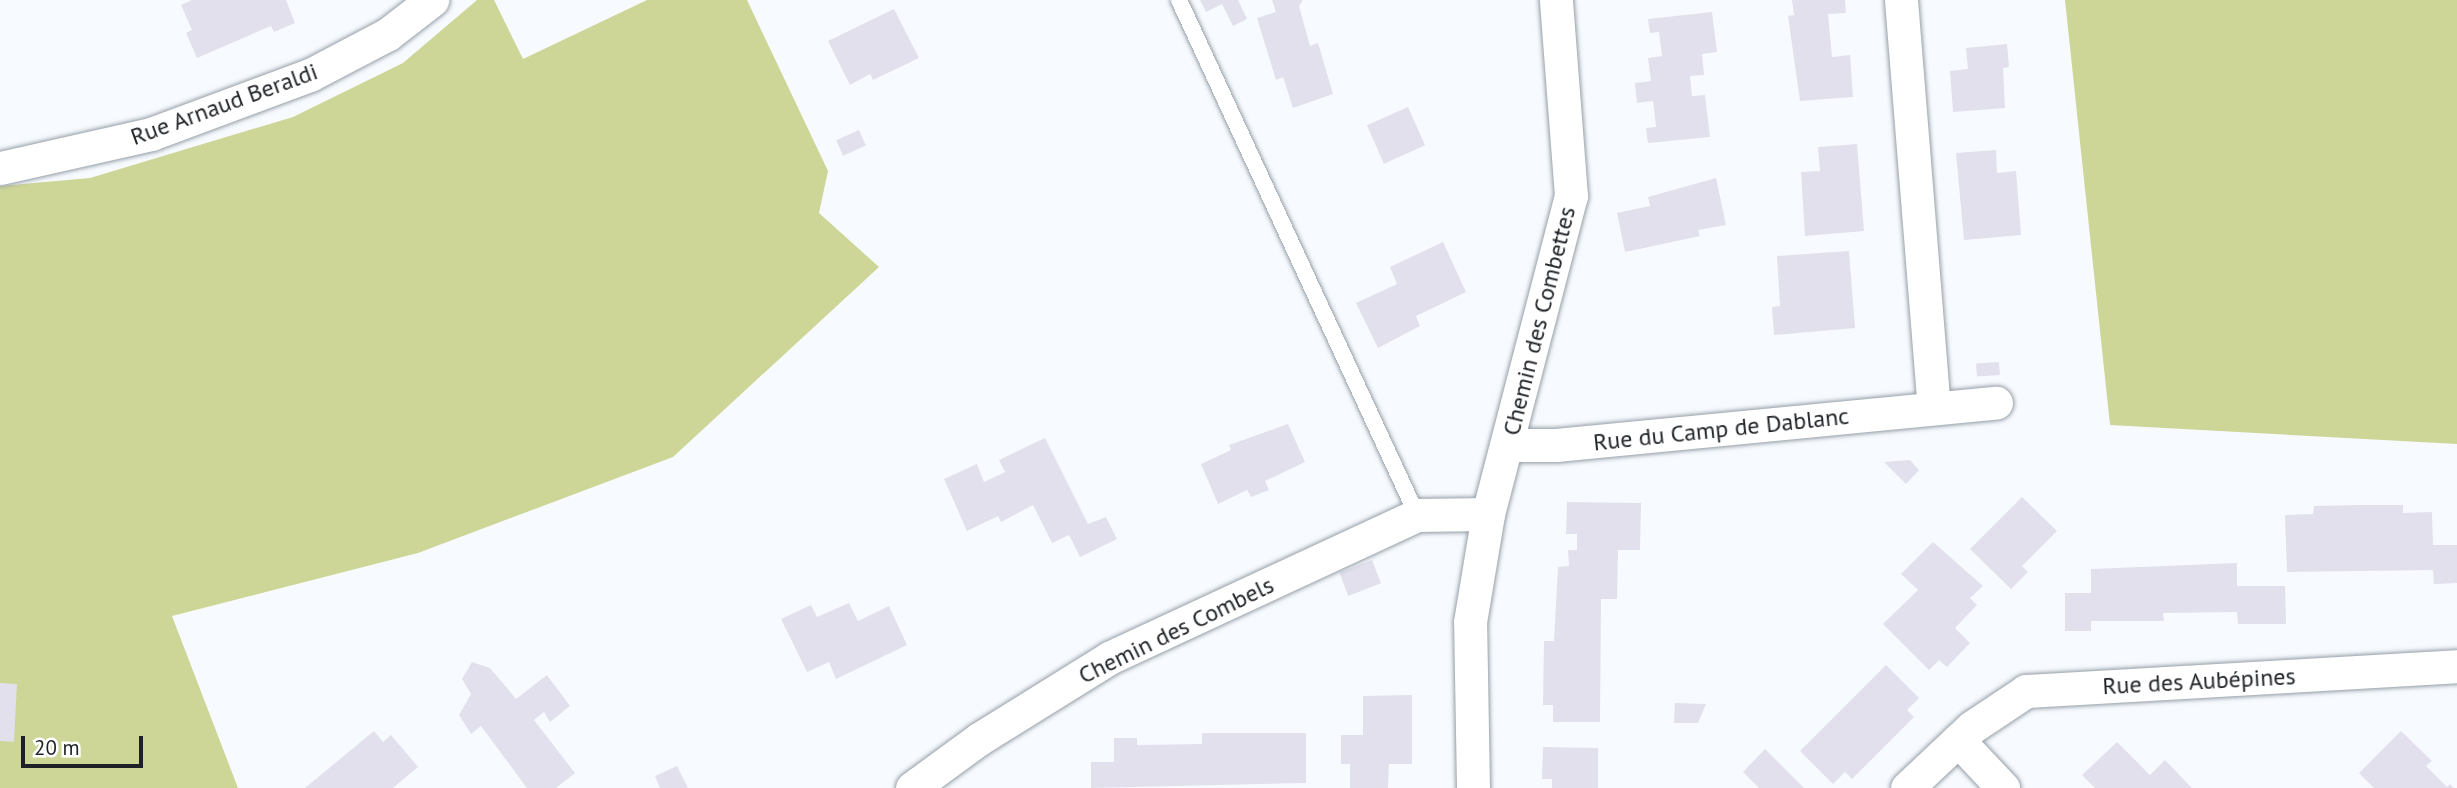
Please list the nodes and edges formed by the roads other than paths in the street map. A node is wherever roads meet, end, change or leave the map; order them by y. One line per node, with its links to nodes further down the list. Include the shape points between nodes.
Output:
1 (432, 0): 5 (street, Rue Arnaud Beraldi, via 388,34 310,75 151,134)
2 (1180, 0): 10 (lane)
3 (1556, 0): 8 (street, Chemin des Combettes, via 1571,196)
4 (1901, 0): 7 (street)
5 (0, 168)
6 (1996, 403): 7 (street, Rue du Camp de Dablanc)
7 (1934, 408): 8 (street, Rue du Camp de Dablanc, via 1556,445)
8 (1508, 445): 9 (street, Chemin des Combettes)
9 (1488, 514): 10 (street, Chemin des Combels); 14 (street, Chemin des Combettes, via 1469,622)
10 (1417, 515): 13 (street, Chemin des Combels, via 1109,659 979,739)
11 (2452, 671): 12 (street, Rue des Aubépines, via 2026,691)
12 (1958, 740): 15 (street, Rue des Aubépines); 16 (street)
13 (912, 788)
14 (1473, 788)
15 (1907, 788)
16 (2003, 788)

